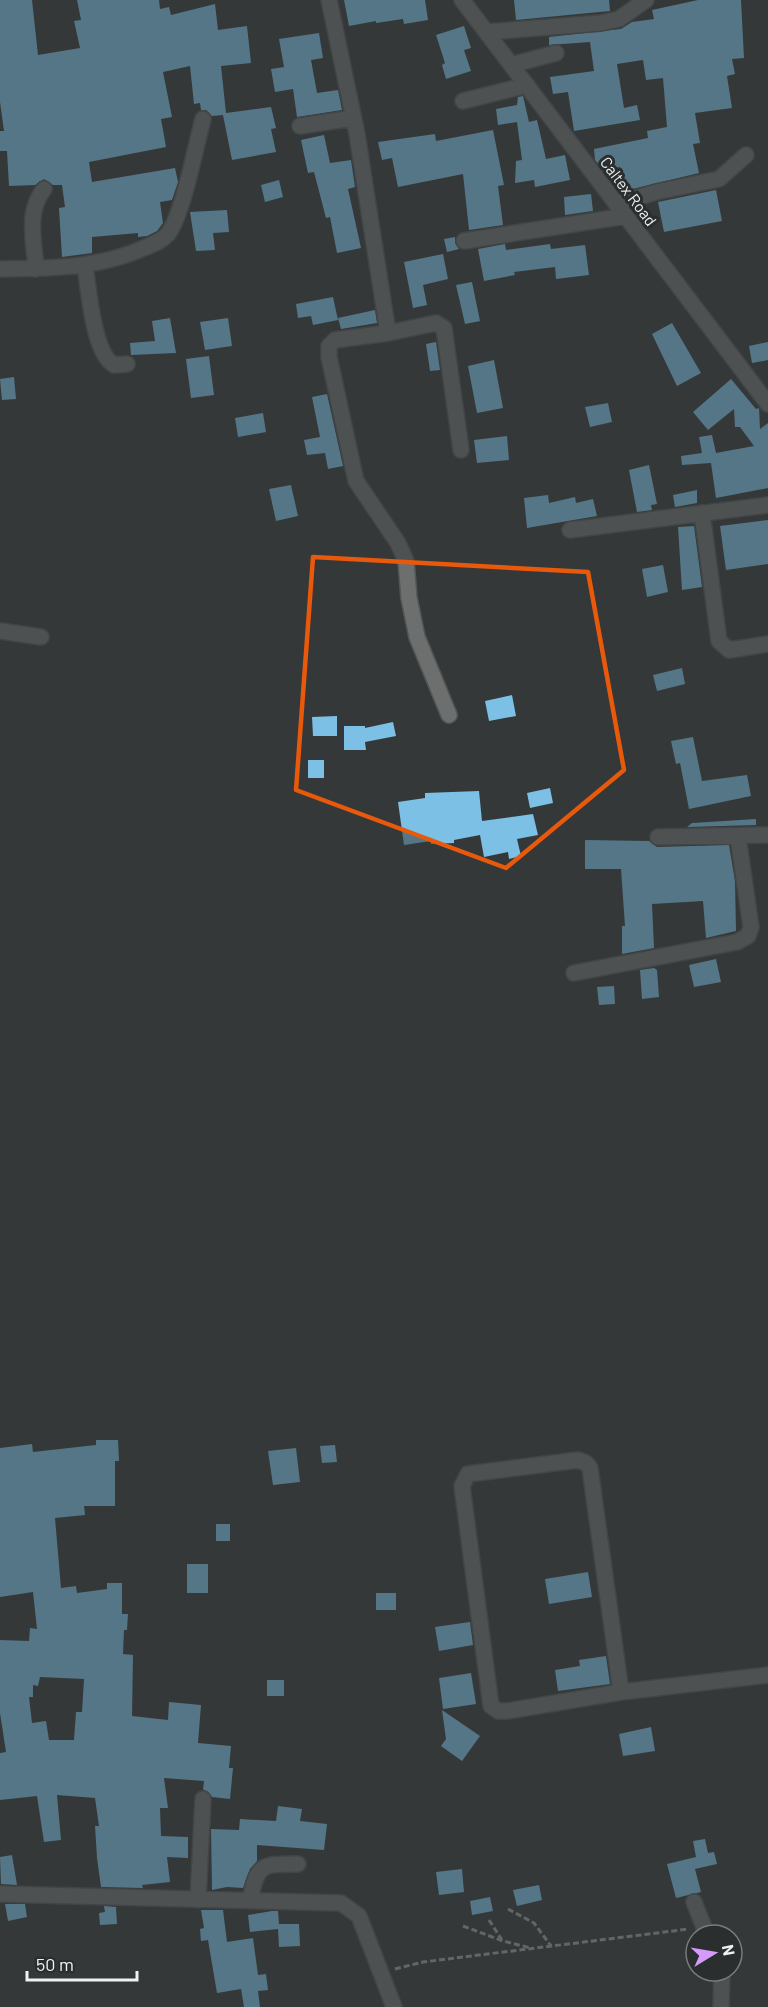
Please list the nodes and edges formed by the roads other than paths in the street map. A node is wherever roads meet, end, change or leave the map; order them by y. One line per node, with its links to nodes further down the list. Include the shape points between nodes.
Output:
1 (329, 0): 9 (street)
2 (462, 0): 4 (street, Caltex Road)
3 (646, 0): 4 (street, via 618,19 601,23)
4 (487, 32): 6 (street, Caltex Road)
5 (556, 53): 6 (street)
6 (511, 65): 7 (street, Caltex Road)
7 (526, 85): 8 (street); 14 (street, Caltex Road)
8 (463, 100)
9 (353, 117): 11 (street); 19 (street)
10 (203, 119): 16 (street, via 168,233 160,241 124,257)
11 (300, 126)
12 (746, 155): 14 (street, via 719,179 656,192)
13 (44, 189): 17 (street, via 35,201 32,216)
14 (621, 210): 15 (street); 21 (street, Caltex Road)
15 (464, 241)
16 (85, 266): 17 (street); 20 (street, via 103,354 114,365)
17 (36, 268): 18 (street)
18 (0, 269)
19 (388, 333): 22 (street, via 436,323 444,328); 29 (street, via 335,340 329,346 329,357 356,481 398,543 405,561 417,637)
20 (127, 364)
21 (768, 404)
22 (461, 450)
23 (768, 505): 24 (street)
24 (702, 513): 25 (street); 28 (street, via 719,641 729,650)
25 (570, 530)
26 (0, 630): 27 (street)
27 (41, 637)
28 (768, 644)
29 (449, 715)
30 (768, 835): 32 (street)
31 (658, 837): 32 (street)
32 (738, 837): 33 (street, via 751,927 748,936 737,942)
33 (574, 973)
34 (768, 1676): 35 (street)
35 (621, 1692): 35 (street, via 590,1468 578,1460 468,1474 462,1486 491,1706 507,1711)
36 (203, 1799): 39 (street)
37 (298, 1864): 40 (street, via 258,1869)
38 (0, 1894): 39 (street)
39 (198, 1900): 40 (street)
40 (250, 1901): 44 (street, via 341,1903 351,1908 359,1916)
41 (694, 1902): 42 (street)
42 (701, 1923)
43 (722, 1983): 45 (street)
44 (393, 2007)
45 (721, 2007)

